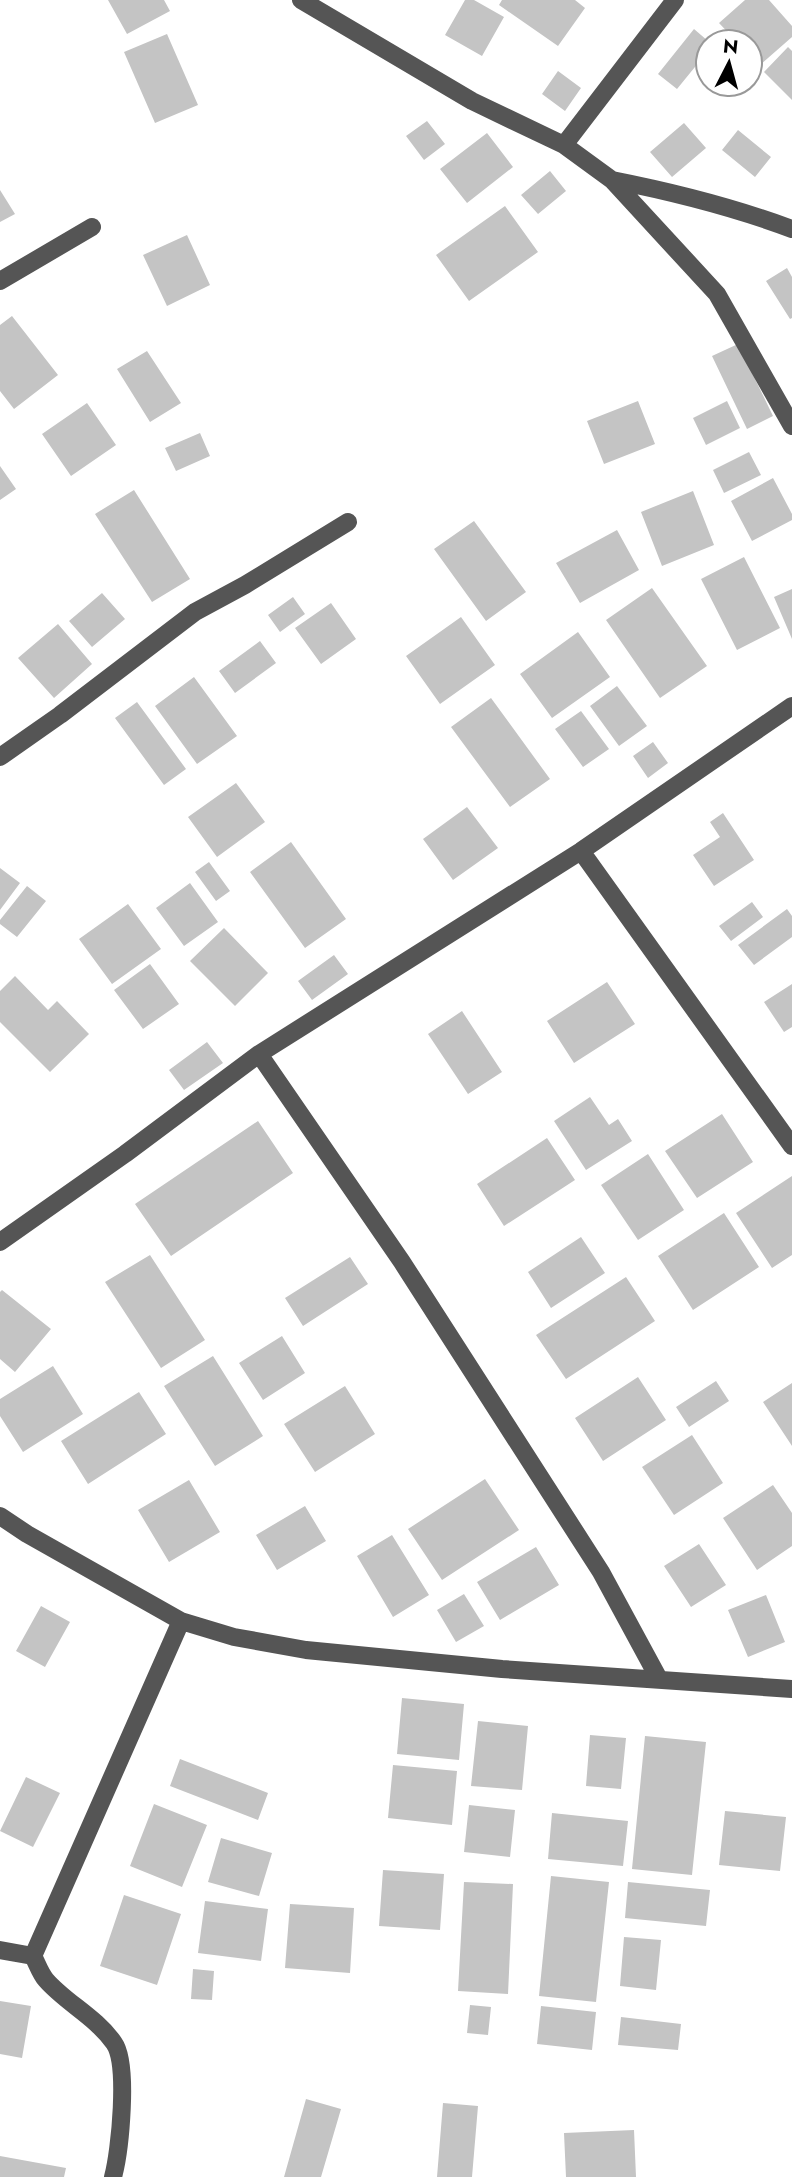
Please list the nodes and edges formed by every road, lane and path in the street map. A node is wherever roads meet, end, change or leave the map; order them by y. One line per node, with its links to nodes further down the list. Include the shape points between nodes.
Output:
1 (301, 0): 3 (street, via 472,101)
2 (676, 0): 3 (street)
3 (564, 145): 4 (street)
4 (611, 180): 6 (street, via 742,211); 8 (street, via 717,294)
5 (92, 227): 7 (street)
6 (792, 229)
7 (0, 281)
8 (792, 426)
9 (348, 522): 11 (street, via 195,612)
10 (792, 706): 12 (street)
11 (0, 757)
12 (581, 851): 13 (street); 14 (street)
13 (259, 1054): 15 (street); 18 (street, via 402,1262 601,1572)
14 (792, 1146)
15 (0, 1242)
16 (0, 1516): 17 (street)
17 (181, 1621): 18 (street, via 234,1637 306,1650); 21 (street)
18 (659, 1679): 19 (street)
19 (792, 1689)
20 (0, 1950): 21 (street)
21 (33, 1956): 22 (street, via 45,1979 116,2044 123,2070)
22 (113, 2177)

